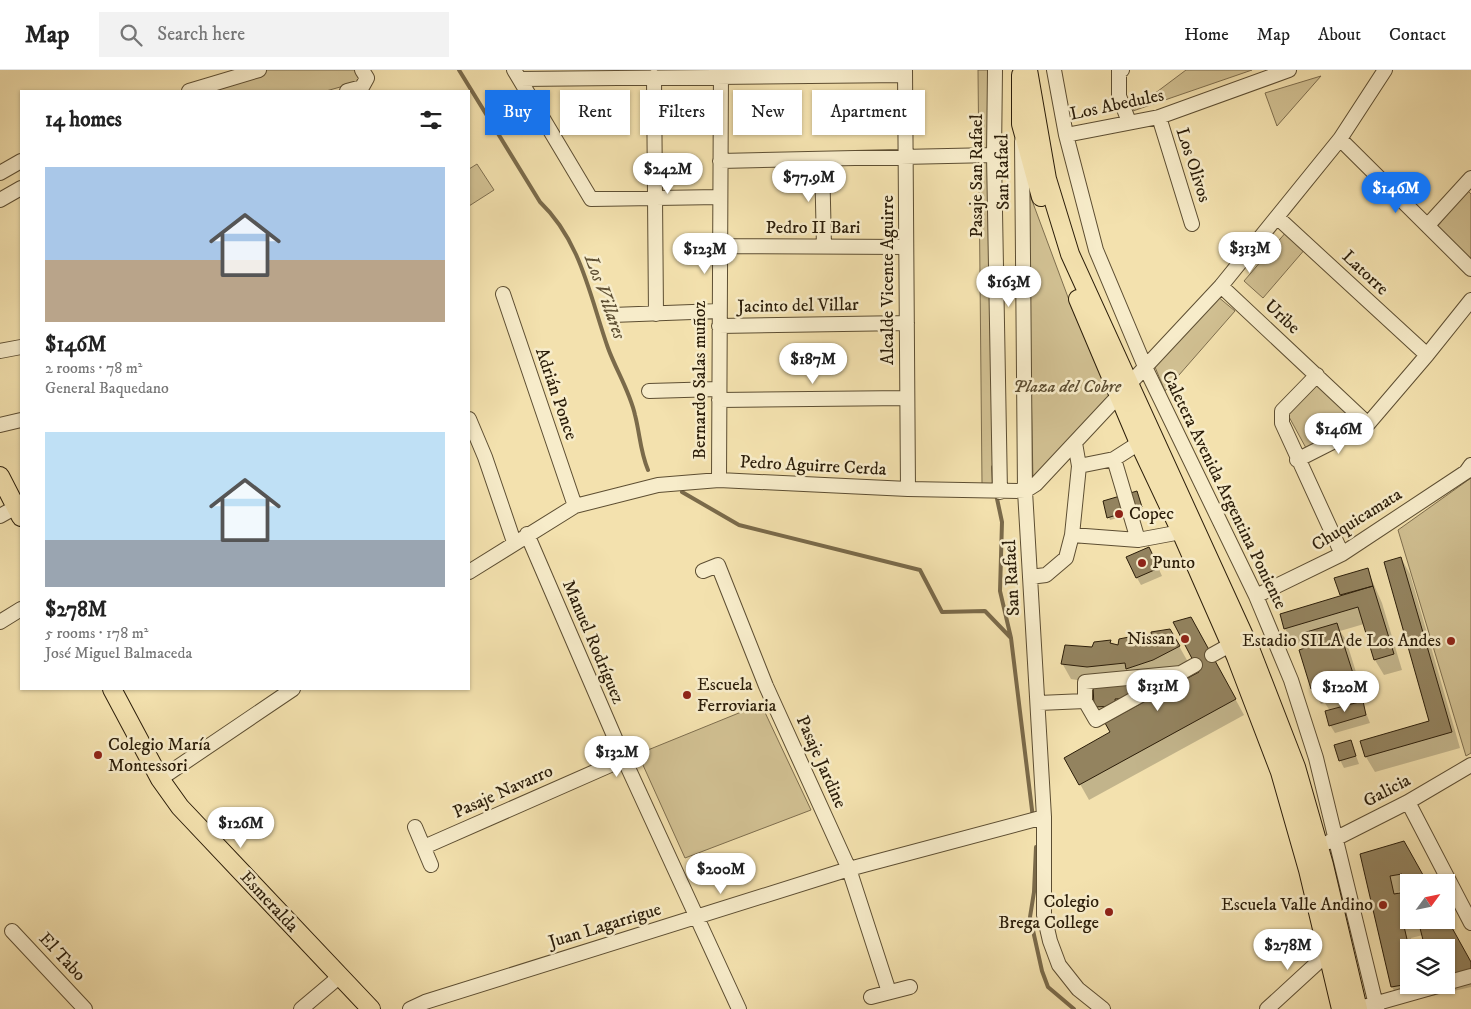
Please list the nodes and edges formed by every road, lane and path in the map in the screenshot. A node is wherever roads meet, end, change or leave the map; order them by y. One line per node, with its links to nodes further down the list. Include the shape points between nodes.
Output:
1 (259, 70): 14 (street)
2 (362, 70): 15 (street, via 367,78 362,87)
3 (996, 70): 21 (street, Pasaje San Rafael)
4 (1021, 70): 18 (main road)
5 (1028, 70): 53 (main road, via 1047,179 1070,254)
6 (1054, 70): 19 (street)
7 (1122, 70): 17 (street, via 1119,96)
8 (1289, 70): 16 (street, Los Abedules)
9 (1385, 70): 20 (street)
10 (720, 73): 11 (street); 13 (street); 24 (street, Bernardo Salas muñoz)
11 (905, 73): 22 (street, Alcalde Vicente Aguirre)
12 (517, 74): 13 (street); 32 (street, via 590,199)
13 (654, 77): 32 (street)
14 (192, 90)
15 (351, 90)
16 (1159, 117): 17 (street, Los Abedules); 34 (street, Los Olivos)
17 (1129, 122): 19 (street, Los Abedules)
18 (1021, 124): 53 (main road, via 1036,184 1062,260); 70 (street, San Rafael)
19 (1066, 135): 51 (street, Caletera Avenida Argentina Poniente, via 1096,250)
20 (1340, 139): 33 (street); 35 (street)
21 (994, 155): 22 (street); 71 (street, Pasaje San Rafael)
22 (906, 157): 23 (street); 38 (street, Alcalde Vicente Aguirre)
23 (822, 159): 24 (street); 37 (street)
24 (720, 161): 30 (street, Bernardo Salas muñoz)
25 (20, 162): 26 (street)
26 (4, 170): 28 (street)
27 (1470, 182): 35 (street)
28 (20, 187)
29 (20, 189): 31 (street)
30 (720, 198): 32 (street); 36 (street, Bernardo Salas muñoz)
31 (0, 200)
32 (654, 200): 44 (street)
33 (1278, 218): 40 (street); 50 (street, Latorre)
34 (1192, 224)
35 (1428, 225): 39 (street)
36 (720, 246): 37 (street, Pedro II Bari); 43 (street, Bernardo Salas muñoz)
37 (824, 247): 38 (street, Pedro II Bari)
38 (906, 247): 46 (street, Alcalde Vicente Aguirre)
39 (1471, 269)
40 (1221, 286): 51 (street); 52 (street, Uribe)
41 (503, 294): 72 (street, Adrián Ponce)
42 (1471, 300): 50 (street)
43 (719, 311): 44 (street, Jacinto del Villar); 47 (street, Bernardo Salas muñoz)
44 (656, 314): 45 (street, Jacinto del Villar)
45 (612, 315)
46 (907, 323): 47 (street, Jacinto del Villar); 56 (street, Alcalde Vicente Aguirre)
47 (720, 326): 55 (street, Bernardo Salas muñoz)
48 (20, 346): 49 (street)
49 (0, 351)
50 (1427, 355): 59 (street)
51 (1146, 369): 53 (street); 84 (street, Caletera Avenida Argentina Poniente)
52 (1317, 376): 59 (street, Uribe); 64 (street, via 1282,411 1282,423)
53 (1125, 390): 61 (street); 62 (main road); 103 (main road, via 1251,651 1296,767)
54 (649, 392): 55 (street)
55 (719, 395): 56 (street); 68 (street, Bernardo Salas muñoz)
56 (907, 398): 69 (street, Alcalde Vicente Aguirre)
57 (20, 420): 60 (street)
58 (470, 421): 79 (street)
59 (1368, 424): 64 (street)
60 (0, 425)
61 (1075, 443): 66 (street); 70 (street, via 1036,484)
62 (1139, 443): 63 (street); 75 (main road)
63 (1114, 459): 66 (street); 78 (street)
64 (1297, 460): 80 (street)
65 (1471, 465): 80 (street, Chuquicamata, via 1466,472)
66 (1079, 466): 77 (street)
67 (0, 476): 73 (main road)
68 (719, 480): 69 (street, Pedro Aguirre Cerda); 72 (street, Pedro Aguirre Cerda, via 658,485)
69 (908, 489): 71 (street, Pedro Aguirre Cerda)
70 (1025, 491): 71 (street, Pedro Aguirre Cerda); 83 (street, San Rafael)
71 (1000, 492)
72 (574, 506): 76 (street, Pedro Aguirre Cerda)
73 (19, 512): 74 (street)
74 (0, 516)
75 (1181, 532): 78 (street); 87 (main road)
76 (527, 534): 79 (street, Pedro Aguirre Cerda); 95 (street, Manuel Rodríguez)
77 (1072, 535): 78 (street); 83 (street, via 1066,558 1046,575)
78 (1138, 540)
79 (514, 542): 81 (street, Pedro Aguirre Cerda)
80 (1342, 554): 84 (street, Chuquicamata)
81 (470, 571)
82 (703, 572): 105 (street, Pasaje Jardine, via 718,565 766,686)
83 (1030, 577): 94 (street, San Rafael)
84 (1256, 596): 101 (street, Caletera Avenida Argentina Poniente, via 1316,758)
85 (20, 610): 86 (street)
86 (0, 622)
87 (1230, 645): 88 (street); 109 (main road, via 1280,772)
88 (1212, 655)
89 (1195, 664): 90 (street)
90 (1181, 673): 93 (street, via 1086,682); 93 (street, via 1096,720)
91 (113, 690): 97 (main road, Esmeralda)
92 (290, 690): 97 (street)
93 (1085, 701): 94 (street)
94 (1039, 703): 99 (street, San Rafael)
95 (624, 759): 102 (street, Pasaje Navarro); 106 (street, Manuel Rodríguez)
96 (1471, 765): 98 (street, Galicia)
97 (160, 779): 111 (main road, Esmeralda, via 180,806)
98 (1408, 802): 101 (street, Galicia); 107 (street)
99 (1044, 817): 105 (street, Juan Lagarrigue); 123 (street, San Rafael, via 1044,915 1050,942 1060,965 1078,988)
100 (415, 827): 102 (street)
101 (1335, 839): 103 (street, Galicia); 117 (street, Caletera Avenida Argentina Poniente)
102 (424, 847): 104 (street)
103 (1319, 848): 125 (main road)
104 (431, 865)
105 (849, 869): 106 (street, Juan Lagarrigue); 114 (street, Pasaje Jardine)
106 (697, 917): 121 (street, Juan Lagarrigue); 122 (street, Manuel Rodríguez)
107 (1471, 923)
108 (12, 930): 118 (street, El Tabo)
109 (1328, 953): 124 (street); 125 (main road)
110 (1471, 976): 112 (street)
111 (339, 977): 119 (street); 120 (main road, Esmeralda)
112 (1455, 980)
113 (910, 987): 114 (street)
114 (889, 992): 116 (street)
115 (1413, 994): 117 (street)
116 (871, 997)
117 (1376, 1006): 125 (street)
118 (86, 1009)
119 (301, 1009)
120 (371, 1009)
121 (410, 1009)
122 (739, 1009)
123 (1103, 1009)
124 (1268, 1009)
125 (1352, 1009)

